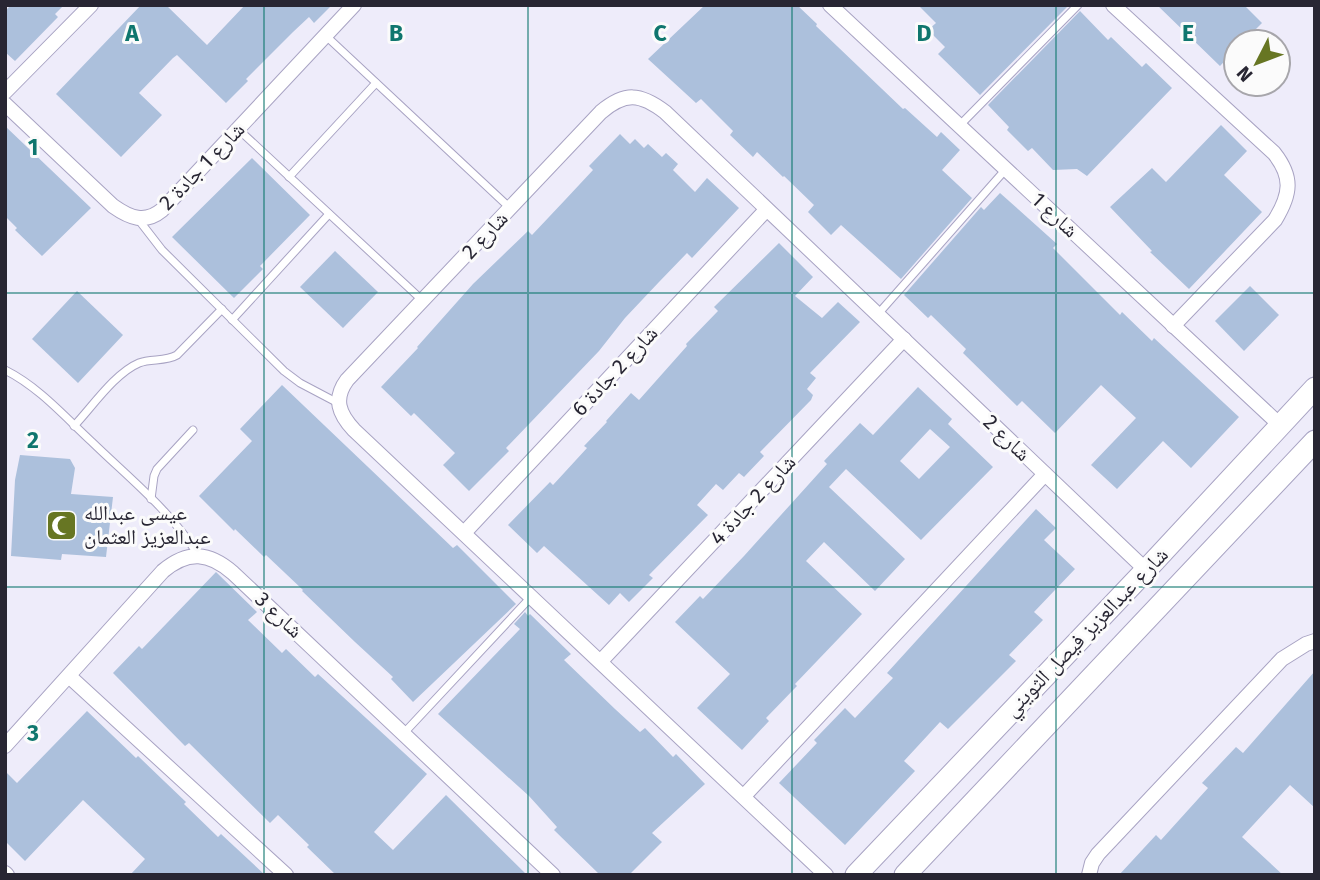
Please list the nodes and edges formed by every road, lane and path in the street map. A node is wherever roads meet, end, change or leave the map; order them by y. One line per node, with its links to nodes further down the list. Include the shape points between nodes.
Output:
1 (91, 5): 8 (street)
2 (354, 5): 6 (street, شارع 1 جادة 2)
3 (830, 5): 10 (street, شارع 1)
4 (1078, 5): 10 (lane)
5 (1113, 5): 22 (street, via 1274,153 1289,182 1275,220)
6 (325, 35): 7 (lane); 11 (street, شارع 1 جادة 2)
7 (376, 83): 13 (lane); 14 (lane)
8 (5, 92)
9 (5, 104): 17 (street, شارع 1 جادة 2, via 113,206)
10 (959, 126): 12 (street, شارع 1)
11 (237, 129): 13 (lane); 17 (street, شارع 1 جادة 2, via 162,210)
12 (1006, 169): 20 (lane); 22 (street, شارع 1)
13 (289, 177): 16 (lane)
14 (510, 208): 15 (street, شارع 2, via 601,112 622,98 636,96 665,112); 18 (street, شارع 2)
15 (766, 210): 20 (street, شارع 2); 33 (street, شارع 2 جادة 6)
16 (329, 214): 18 (lane); 21 (lane)
17 (138, 219): 19 (lane, via 162,250)
18 (422, 301): 26 (street, شارع 2, via 347,380)
19 (222, 309): 21 (lane); 28 (lane, via 172,359 130,368)
20 (878, 314): 23 (street, شارع 2)
21 (232, 320): 26 (lane, via 284,371)
22 (1173, 326): 27 (street, شارع 1)
23 (904, 339): 31 (street, شارع 2); 38 (street, شارع 2 جادة 4)
24 (5, 370): 28 (lane, via 40,393)
25 (1315, 388): 27 (street, شارع عبدالعزيز فيصل الثويني)
26 (338, 403): 33 (street, via 354,430)
27 (1280, 425): 35 (street, شارع عبدالعزيز فيصل الثويني)
28 (74, 426): 32 (lane)
29 (193, 430): 32 (lane, via 157,469)
30 (1312, 450): 42 (street, شارع عبدالعزيز فيصل الثويني)
31 (1045, 474): 35 (street, شارع 2); 46 (street)
32 (152, 499): 34 (lane)
33 (464, 533): 36 (street)
34 (199, 556): 39 (street, via 184,557 163,571); 41 (street, شارع 3, via 213,559 233,573)
35 (1146, 570): 40 (street, شارع عبدالعزيز فيصل الثويني)
36 (532, 596): 38 (street); 41 (lane)
37 (1315, 641): 52 (street, via 1282,659 1098,854)
38 (601, 661): 46 (street)
39 (70, 677): 43 (street); 47 (street)
40 (1006, 715): 42 (street, via 1015,737); 44 (street, شارع عبدالعزيز فيصل الثويني)
41 (404, 733): 48 (street, شارع 3)
42 (1032, 739): 45 (street, شارع عبدالعزيز فيصل الثويني)
43 (5, 746)
44 (971, 752): 45 (street, via 979,749 994,754); 50 (street, شارع عبدالعزيز فيصل الثويني)
45 (997, 777): 51 (street, شارع عبدالعزيز فيصل الثويني)
46 (744, 796): 49 (street)
47 (286, 875)
48 (554, 875)
49 (826, 875)
50 (856, 875)
51 (905, 875)
52 (1089, 875)

